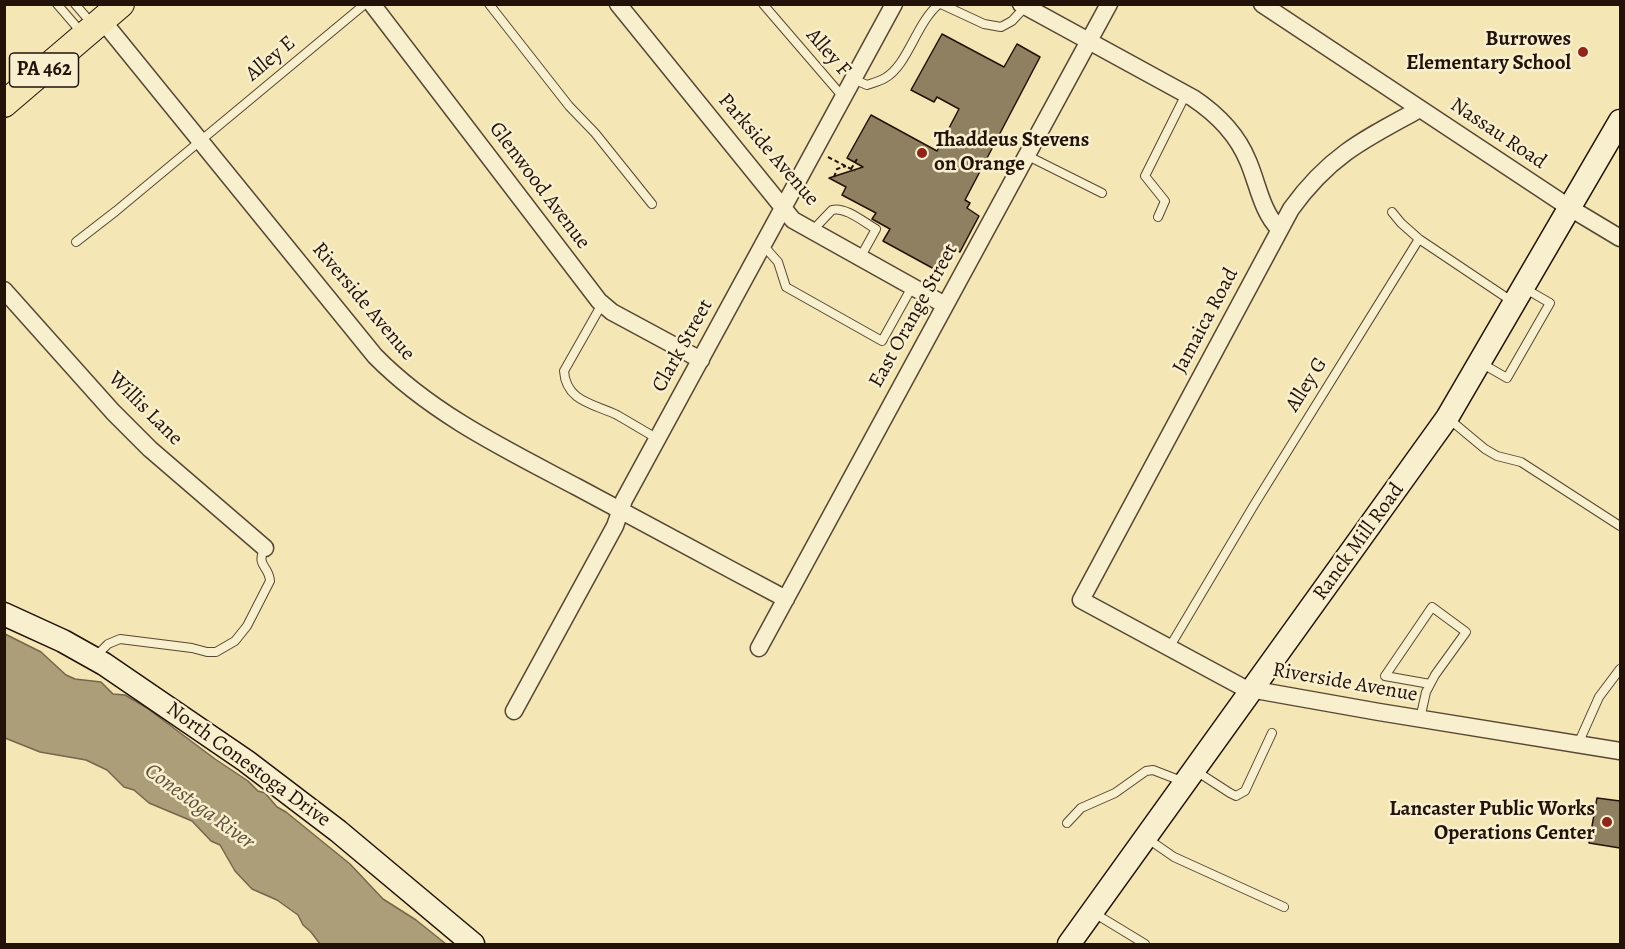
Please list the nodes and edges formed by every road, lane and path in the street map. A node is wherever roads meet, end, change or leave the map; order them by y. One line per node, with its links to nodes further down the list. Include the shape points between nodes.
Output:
1 (57, 4): 13 (lane)
2 (75, 4): 13 (lane)
3 (365, 4): 21 (lane, Alley E)
4 (372, 4): 43 (street, Glenwood Avenue)
5 (489, 4): 28 (lane)
6 (618, 4): 29 (street, Parkside Avenue)
7 (763, 4): 17 (lane, Alley F)
8 (894, 4): 15 (street, Clark Street)
9 (940, 4): 12 (lane, via 984,24 1001,27 1012,21); 15 (lane, via 928,13 895,70 885,79)
10 (1109, 4): 14 (street, East Orange Street)
11 (1262, 4): 19 (street, Nassau Road)
12 (1023, 6): 14 (street)
13 (100, 22): 18 (main road, PA 462); 21 (street, Riverside Avenue)
14 (1089, 41): 16 (street); 22 (street, East Orange Street)
15 (860, 82): 17 (street, Clark Street)
16 (1186, 94): 32 (lane, via 1146,176 1165,201); 33 (street, via 1211,110 1232,133)
17 (843, 98): 29 (street, Clark Street)
18 (4, 104)
19 (1420, 109): 30 (street, Nassau Road); 33 (street, Jamaica Road, via 1342,153 1305,189)
20 (1620, 121): 30 (street, Ranck Mill Road)
21 (200, 141): 37 (lane, Alley E); 49 (street, Riverside Avenue, via 395,376 448,416)
22 (1028, 156): 27 (lane); 44 (street, East Orange Street)
23 (832, 159): 25 (path)
24 (857, 159): 25 (path, via 853,170)
25 (846, 166): 26 (path, via 837,170)
26 (834, 177)
27 (1102, 193)
28 (652, 204)
29 (783, 208): 34 (street, Parkside Avenue, via 793,220); 38 (street, Clark Street)
30 (1570, 208): 35 (street, Nassau Road); 42 (street, Ranck Mill Road)
31 (1392, 213): 36 (lane)
32 (1158, 218)
33 (1279, 229): 53 (street, Jamaica Road)
34 (812, 231): 39 (street, Parkside Avenue); 39 (lane, via 832,210 842,210 876,229)
35 (1620, 238)
36 (1419, 239): 42 (lane); 56 (lane, Alley G)
37 (76, 242)
38 (763, 245): 40 (lane, via 778,262 786,287 792,292 882,340); 45 (street, Clark Street)
39 (860, 258): 40 (street, Parkside Avenue)
40 (912, 287): 44 (street, Parkside Avenue)
41 (4, 290): 51 (street, Willis Lane, via 150,449)
42 (1519, 295): 46 (street, Ranck Mill Road); 46 (lane, via 1550,303 1507,378)
43 (602, 304): 45 (street, Glenwood Avenue); 48 (lane, via 564,371 565,381 581,401)
44 (945, 305): 52 (street, East Orange Street)
45 (701, 360): 48 (street, Clark Street)
46 (1480, 362): 47 (street, Ranck Mill Road)
47 (1447, 418): 50 (lane, via 1485,449 1521,462); 60 (street, Ranck Mill Road)
48 (658, 439): 49 (street, Clark Street)
49 (621, 511): 52 (street, Riverside Avenue); 61 (street, Clark Street)
50 (1620, 526)
51 (265, 548): 57 (lane, via 260,557 270,581 235,641 216,652 207,652 120,639 108,644)
52 (786, 599): 55 (street, East Orange Street)
53 (1081, 600): 56 (street, Riverside Avenue)
54 (4, 614): 57 (street, North Conestoga Drive)
55 (759, 648)
56 (1168, 649): 60 (street, Riverside Avenue)
57 (94, 658): 71 (street, North Conestoga Drive, via 291,794)
58 (1620, 669): 64 (lane, via 1599,697)
59 (1430, 684): 59 (lane, via 1466,632 1432,607 1385,676); 62 (lane)
60 (1252, 690): 62 (street, Riverside Avenue); 66 (street, Ranck Mill Road)
61 (514, 711)
62 (1420, 719): 64 (street, Riverside Avenue)
63 (1272, 733): 66 (lane, via 1245,791 1240,794 1236,796)
64 (1578, 744): 65 (street, Riverside Avenue)
65 (1620, 751)
66 (1189, 776): 67 (lane, via 1146,771 1115,793 1081,808); 68 (street, Ranck Mill Road)
67 (1067, 823)
68 (1145, 837): 69 (lane, via 1174,857); 70 (street, Ranck Mill Road)
69 (1284, 907)
70 (1092, 911): 72 (street, Ranck Mill Road); 73 (lane)
71 (473, 945)
72 (1069, 945)
73 (1145, 945)

